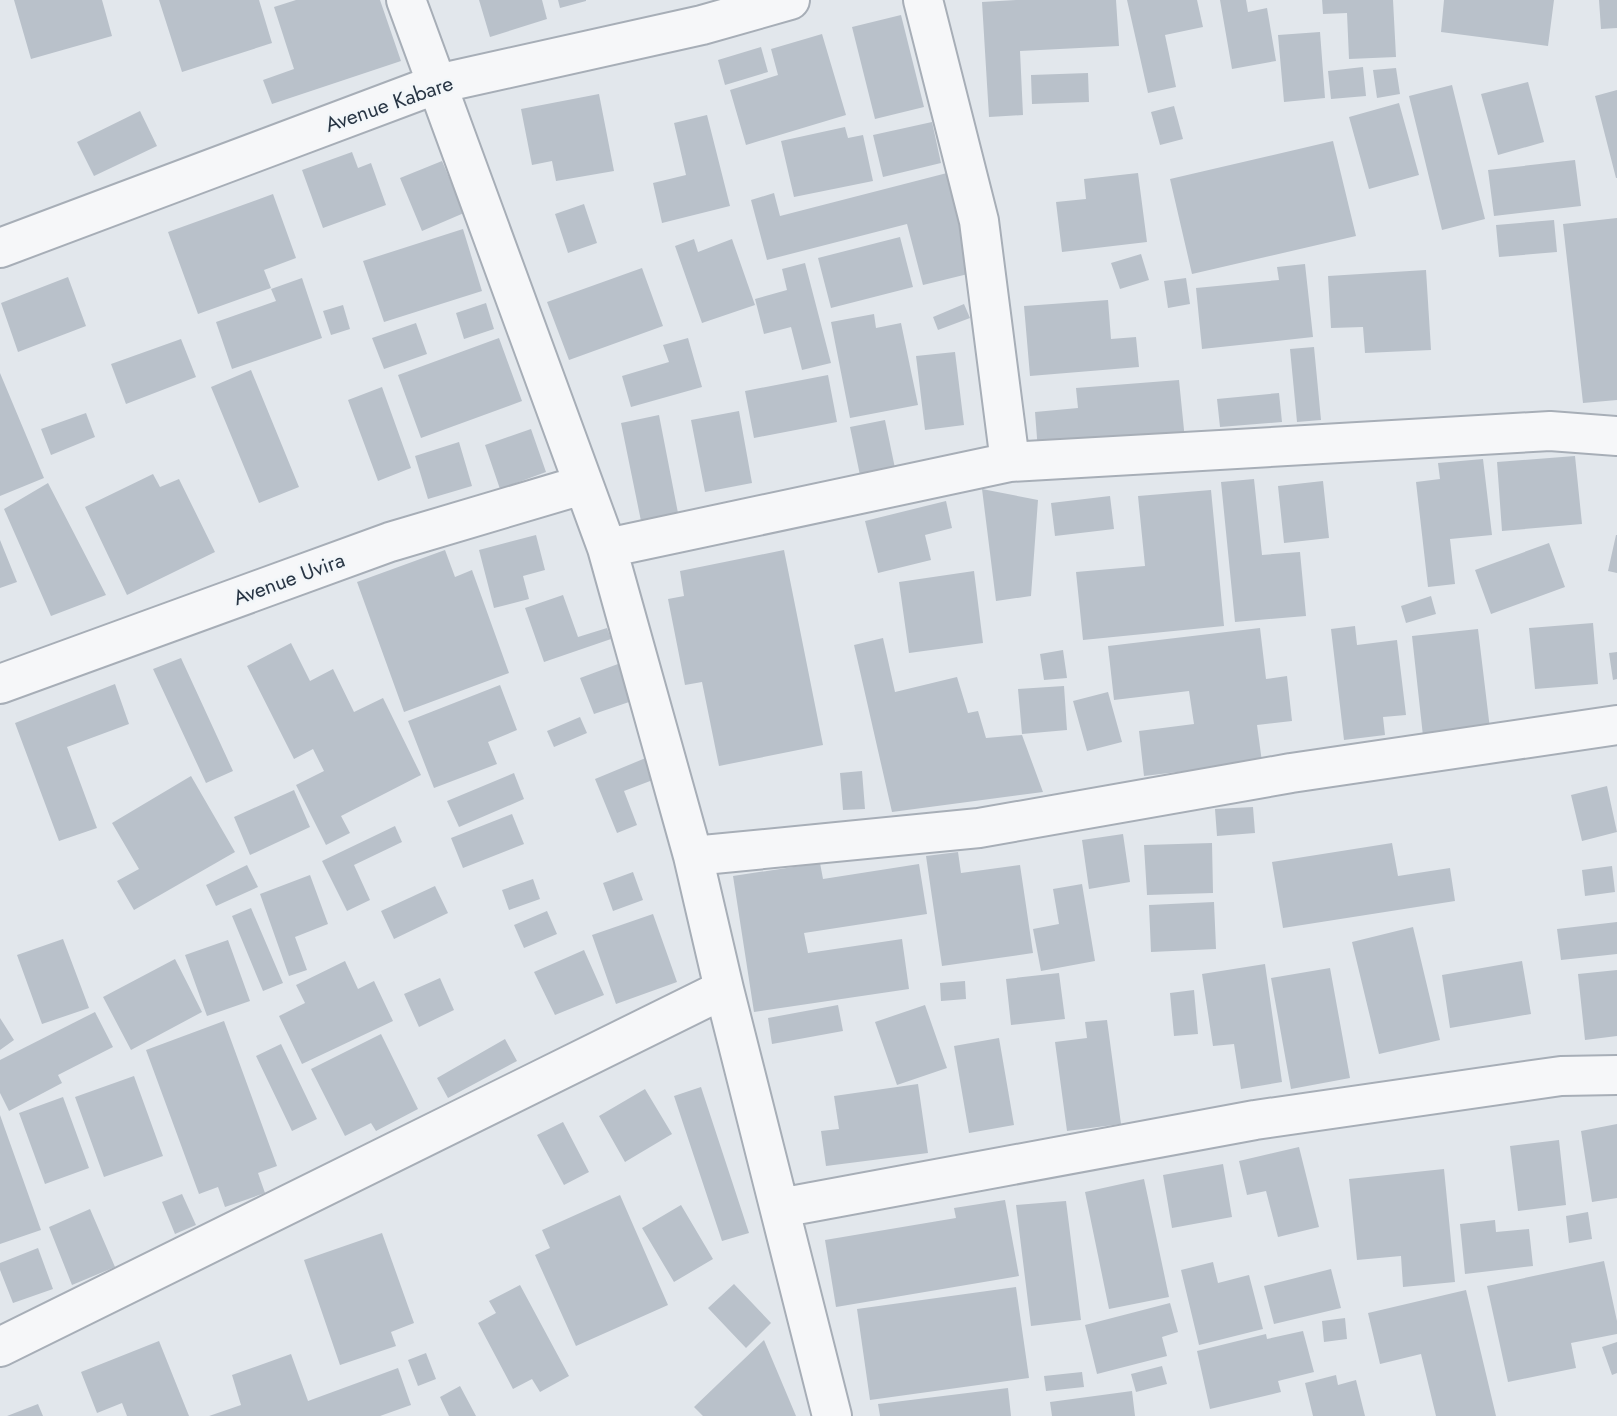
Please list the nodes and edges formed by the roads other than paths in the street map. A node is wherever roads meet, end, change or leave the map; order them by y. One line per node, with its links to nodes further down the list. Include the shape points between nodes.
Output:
1 (406, 0): 4 (street)
2 (790, 0): 4 (street, Avenue Kabare, via 702,25)
3 (923, 0): 7 (street, via 979,221)
4 (437, 84): 5 (street, Avenue Kabare); 8 (street)
5 (0, 248)
6 (1617, 436): 7 (street, via 1550,432)
7 (1010, 462): 9 (street)
8 (582, 485): 9 (street); 10 (street, Avenue Uvira, via 390,542)
9 (607, 548): 12 (street)
10 (0, 684)
11 (1617, 724): 12 (street, via 1290,773 979,828)
12 (693, 856): 13 (street)
13 (724, 989): 15 (street); 16 (street)
14 (1617, 1075): 15 (street, via 1561,1076 1255,1120)
15 (780, 1208): 17 (street)
16 (0, 1347)
17 (832, 1416)

